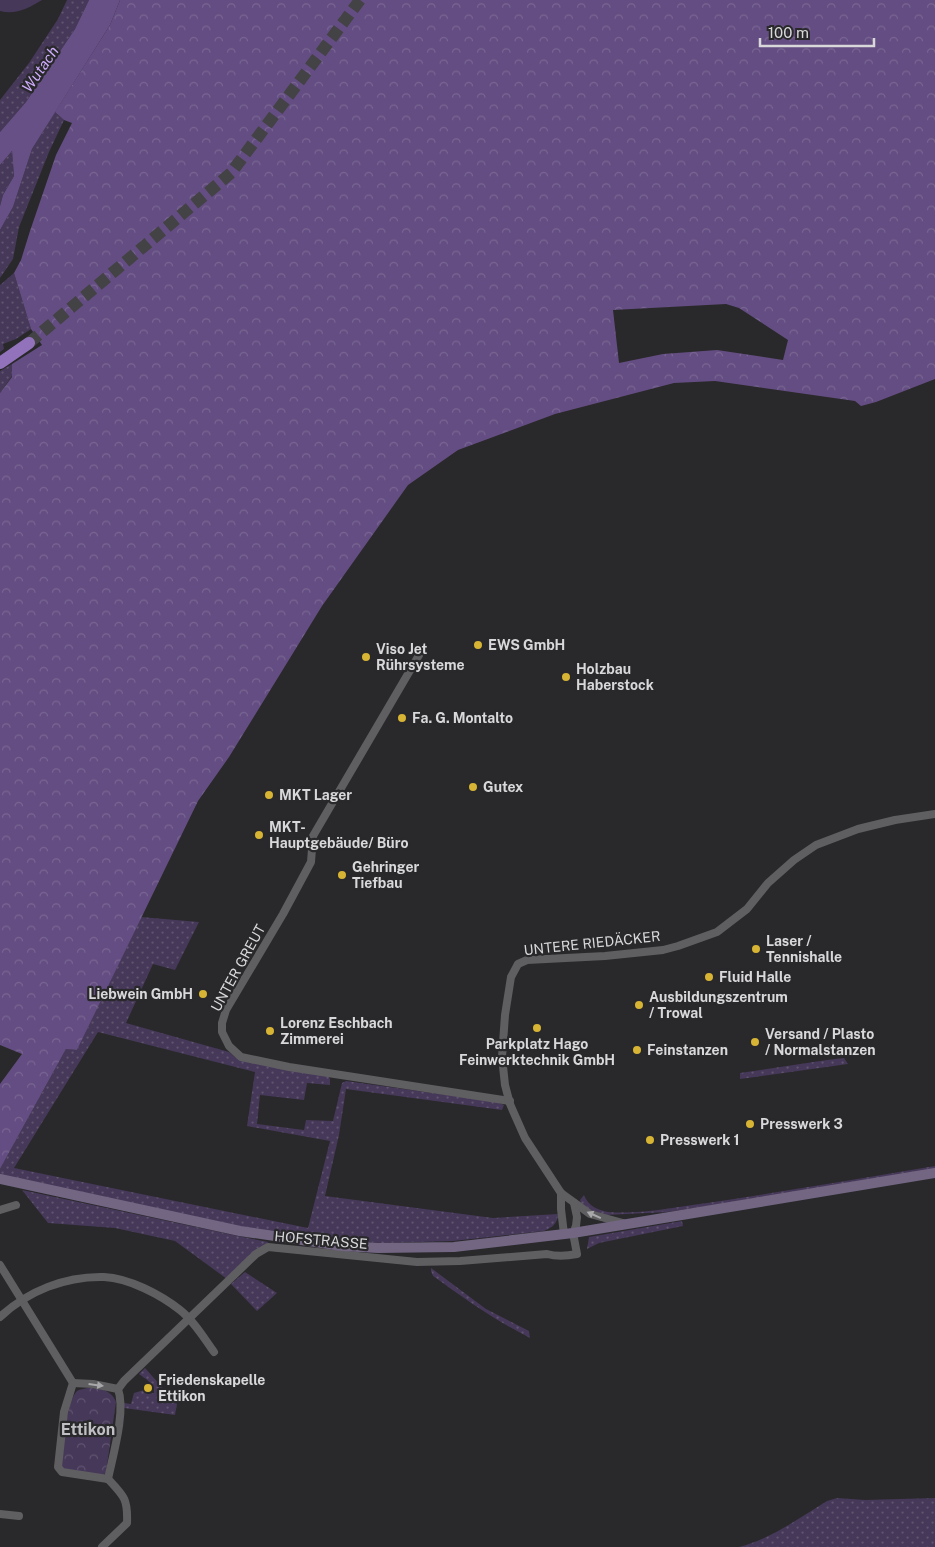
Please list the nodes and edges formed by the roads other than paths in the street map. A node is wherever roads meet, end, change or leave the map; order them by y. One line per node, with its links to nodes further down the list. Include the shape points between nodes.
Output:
1 (29, 342): 2 (highway)
2 (0, 363)
3 (422, 650): 5 (street, UNTER GREUT, via 313,836 311,862 226,1010 222,1032 229,1046 241,1057)
4 (935, 814): 5 (street, UNTERE RIEDÄCKER, via 858,829 816,845 794,860 717,932 663,950 527,960 518,964 511,977 502,1057)
5 (510, 1101): 8 (street, UNTERE RIEDÄCKER, via 525,1138)
6 (935, 1173): 12 (main road)
7 (0, 1179): 13 (main road, via 240,1231 342,1246 454,1247)
8 (561, 1194): 9 (street, UNTERE RIEDÄCKER); 13 (street, UNTERE RIEDÄCKER, via 561,1209)
9 (574, 1203): 12 (street, UNTERE RIEDÄCKER, one-way to 9, via 590,1214); 13 (street, via 576,1226)
10 (16, 1205): 11 (street)
11 (0, 1210)
12 (631, 1224): 13 (main road)
13 (569, 1233): 17 (street, HOFSTRASSE, via 577,1254 460,1261 417,1262 268,1247 256,1254)
14 (0, 1265): 15 (street)
15 (22, 1300): 16 (street); 17 (street, via 63,1282 106,1277 129,1282 150,1292 182,1311); 19 (street)
16 (0, 1317)
17 (189, 1320): 18 (street); 20 (street, HOFSTRASSE)
18 (214, 1352)
19 (73, 1383): 20 (street, one-way to 20); 21 (street, via 64,1412 58,1467 62,1472 76,1476)
20 (118, 1388): 21 (street, via 119,1421)
21 (108, 1479): 24 (street, via 126,1502 127,1523)
22 (0, 1514): 23 (street)
23 (19, 1516)
24 (102, 1547)

